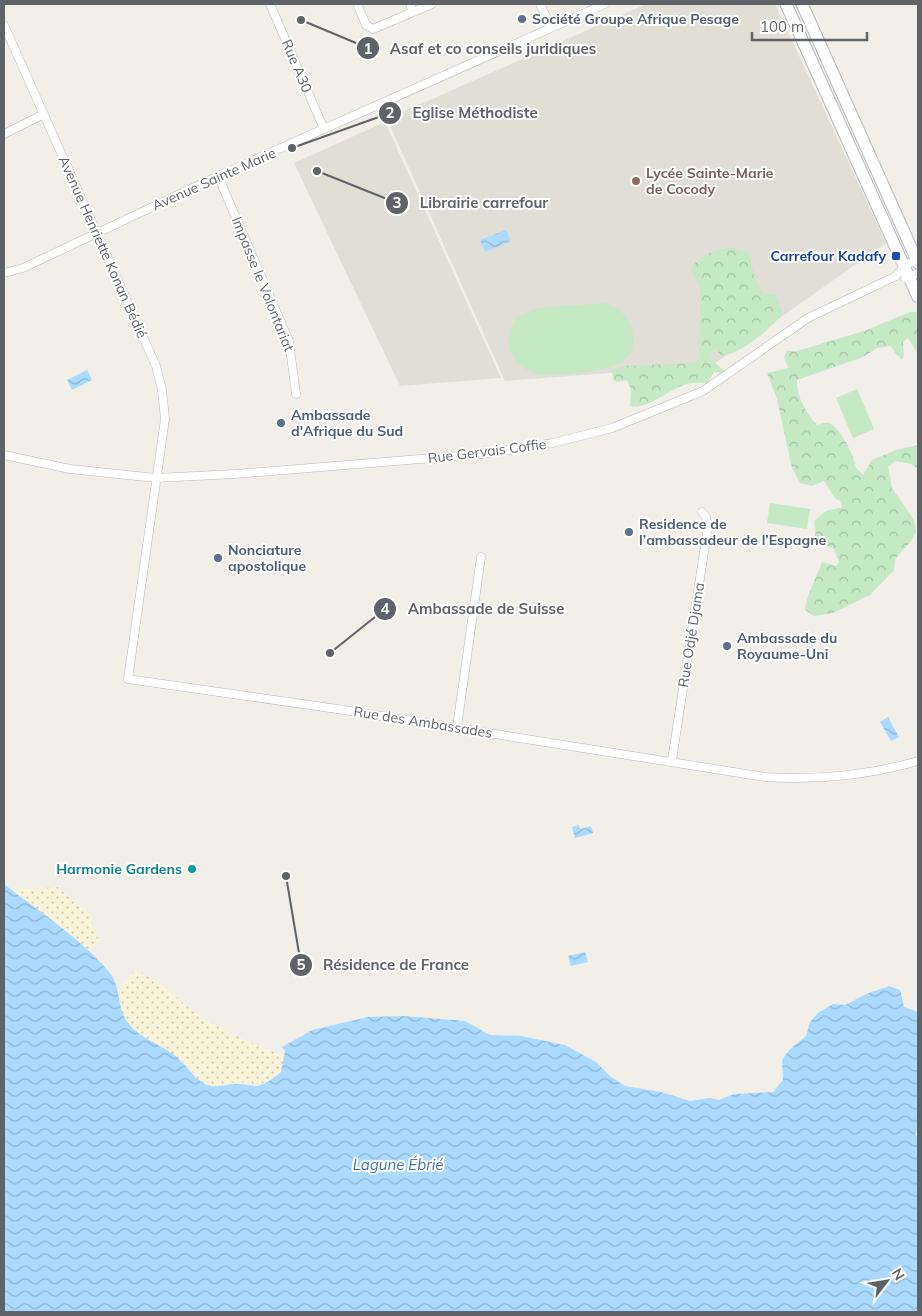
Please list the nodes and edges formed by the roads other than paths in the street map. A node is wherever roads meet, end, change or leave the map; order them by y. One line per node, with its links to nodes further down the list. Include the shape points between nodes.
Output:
1 (270, 4): 13 (street, Rue A30)
2 (357, 4): 9 (street, via 366,25 373,29)
3 (410, 4): 9 (street)
4 (432, 4): 9 (street)
5 (540, 4): 11 (street)
6 (605, 4): 11 (street, Avenue Sainte Marie)
7 (786, 4): 18 (main road)
8 (802, 4): 17 (main road)
9 (413, 12)
10 (4, 25): 12 (street, Avenue Henriette Konan Bédié)
11 (551, 27): 13 (street, Avenue Sainte Marie)
12 (44, 114): 14 (street); 16 (street, Avenue Henriette Konan Bédié)
13 (324, 129): 15 (street, Avenue Sainte Marie)
14 (4, 134)
15 (218, 176): 16 (street, Avenue Sainte Marie); 23 (street, Impasse le Volontariat, via 289,341)
16 (96, 233): 19 (street, Avenue Sainte Marie, via 23,268); 25 (street, Avenue Henriette Konan Bédié, via 156,366 162,390 165,419)
17 (918, 261): 18 (street)
18 (904, 265): 20 (main road); 21 (street)
19 (4, 272)
20 (914, 275): 21 (street); 22 (main road)
21 (896, 276): 25 (street, Rue Gervais Coffie, via 808,318 703,391 585,436 482,454)
22 (918, 297)
23 (296, 394)
24 (4, 455): 25 (street, Rue Gervais Coffie, via 70,469)
25 (156, 478): 28 (street, Rue des Ambassades, via 128,679)
26 (702, 512): 29 (street, Rue Odjé Djama, via 708,526)
27 (481, 557): 28 (street)
28 (457, 727): 29 (street, Rue des Ambassades, via 561,746)
29 (672, 760): 30 (street, Rue des Ambassades, via 785,778 864,772)
30 (918, 761)

